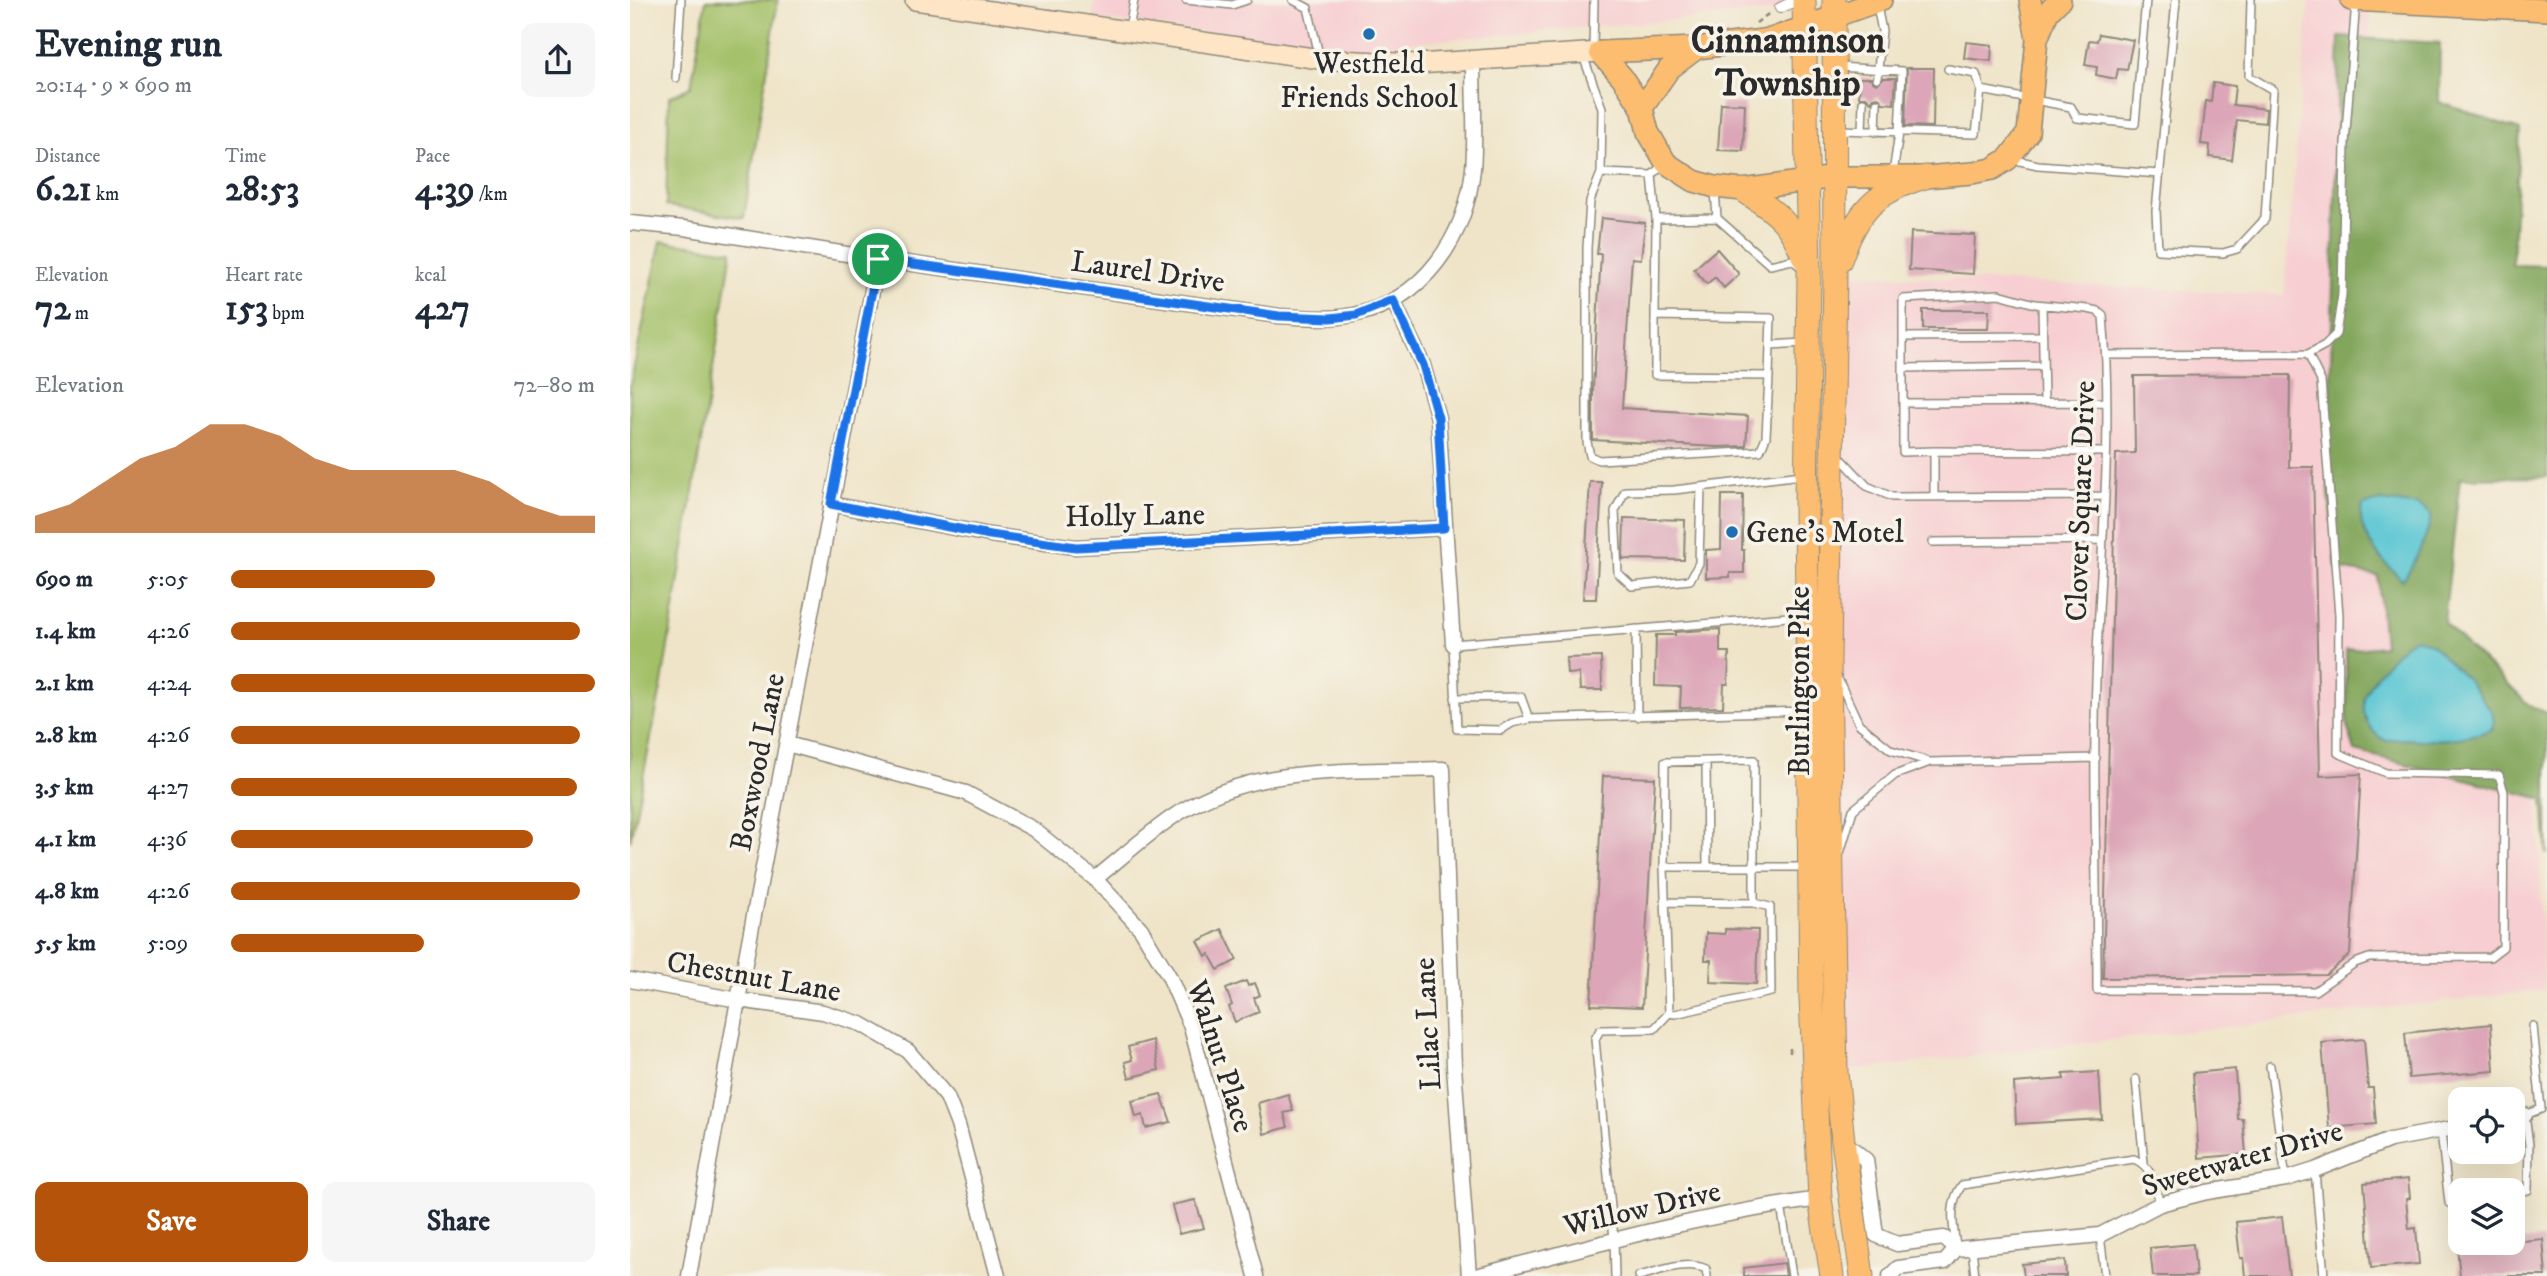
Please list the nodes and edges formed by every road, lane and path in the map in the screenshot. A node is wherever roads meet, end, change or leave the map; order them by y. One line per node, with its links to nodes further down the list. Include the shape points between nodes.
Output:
1 (681, 0): 34 (lane)
2 (915, 0): 18 (main road)
3 (1134, 0): 24 (lane)
4 (1186, 0): 5 (lane, via 1232,5)
5 (1247, 0)
6 (1293, 0): 28 (lane, via 1308,8)
7 (1594, 0): 27 (lane)
8 (1797, 0): 20 (street)
9 (1804, 0): 23 (highway, Burlington Pike)
10 (2030, 0): 25 (main road)
11 (2060, 0): 25 (main road, via 2048,12)
12 (2146, 0): 37 (lane, via 2135,124 2077,118 2071,107)
13 (2176, 0): 48 (lane)
14 (2251, 0): 48 (lane, via 2249,76 2273,90 2265,219 2237,249 2222,253 2158,250)
15 (2351, 0): 16 (main road)
16 (2356, 0): 19 (main road); 68 (lane, via 2345,144 2342,295 2336,334)
17 (1879, 1): 21 (main road); 33 (lane, via 1882,31)
18 (970, 4): 24 (main road)
19 (2546, 7)
20 (1780, 8): 22 (path)
21 (1834, 8): 23 (main road); 30 (highway, Burlington Pike)
22 (1753, 25)
23 (1804, 28): 26 (main road, via 1771,39); 52 (highway, Burlington Pike)
24 (1128, 32): 28 (main road)
25 (2037, 39): 37 (main road)
26 (1697, 48): 27 (main road); 40 (main road, via 1669,69)
27 (1591, 52): 29 (main road); 40 (main road, via 1622,77); 47 (lane, via 1602,108)
28 (1320, 59): 29 (main road)
29 (1473, 62): 61 (street, Laurel Drive, via 1473,168 1456,235 1423,278)
30 (1834, 67): 31 (lane); 41 (highway, Burlington Pike)
31 (1865, 69): 33 (lane); 35 (lane)
32 (1948, 69): 36 (lane, via 1976,74)
33 (1877, 74): 44 (lane, via 1902,71)
34 (676, 78)
35 (1864, 78)
36 (1981, 90): 37 (lane); 44 (lane, via 1976,135)
37 (2033, 101): 45 (main road, via 2028,133)
38 (1863, 102): 42 (lane)
39 (1877, 103): 43 (lane)
40 (1643, 108): 46 (main road)
41 (1835, 130): 42 (lane); 49 (highway, Burlington Pike)
42 (1862, 131): 43 (lane)
43 (1876, 132): 44 (lane)
44 (1899, 133): 50 (lane)
45 (2008, 159): 48 (lane, via 2038,166); 51 (main road, via 1992,169)
46 (1659, 169): 47 (lane); 53 (main road); 56 (lane)
47 (1601, 173): 72 (lane, via 1590,201 1587,248 1590,456 1599,460 1760,451 1766,437)
48 (2160, 174)
49 (1835, 177): 50 (main road); 52 (main road); 59 (highway, Burlington Pike)
50 (1893, 177): 51 (main road)
51 (1924, 177): 59 (highway, via 1902,184 1865,210)
52 (1807, 180): 54 (main road); 60 (highway, Burlington Pike)
53 (1714, 187): 54 (main road); 55 (lane)
54 (1743, 190): 60 (highway, via 1781,216 1796,237)
55 (1717, 218): 56 (lane); 60 (lane, via 1770,265 1792,260)
56 (1656, 219): 63 (lane)
57 (630, 223): 58 (street, Laurel Drive)
58 (878, 259): 61 (street, Laurel Drive, via 1279,316 1356,315); 83 (street, Boxwood Lane)
59 (1835, 272): 76 (highway, Burlington Pike)
60 (1809, 273): 66 (highway, Burlington Pike)
61 (1393, 300): 84 (street, via 1423,365 1438,418)
62 (2042, 305): 64 (lane); 65 (lane, via 1999,294 1903,299); 69 (lane, via 2097,311 2103,316)
63 (1655, 316): 67 (lane, via 1771,318); 72 (lane, via 1655,375)
64 (2042, 336): 65 (lane); 70 (lane)
65 (1903, 337): 71 (lane)
66 (1808, 343): 67 (lane); 79 (highway, Burlington Pike)
67 (1770, 345): 72 (lane)
68 (2308, 354): 69 (lane, Clover Square Drive); 96 (lane, Clover Square Drive, via 2321,381 2339,615 2338,752 2386,773 2499,775 2504,792 2503,947 2490,957 2369,958 2315,991 2096,990)
69 (2107, 355): 74 (lane, Clover Square Drive)
70 (2043, 366): 71 (lane); 73 (lane)
71 (1903, 368): 75 (lane)
72 (1769, 376)
73 (2044, 401): 74 (lane); 75 (lane)
74 (2106, 402): 78 (lane, Clover Square Drive)
75 (1903, 403): 77 (lane, via 1903,452)
76 (1833, 450): 81 (lane, via 1867,486 1892,497); 90 (highway, Burlington Pike)
77 (1934, 452): 78 (lane); 81 (lane)
78 (2106, 452): 82 (lane, Clover Square Drive)
79 (1807, 475): 80 (lane); 87 (highway, Burlington Pike)
80 (1701, 487): 80 (lane, via 1625,491 1615,511 1618,573 1632,586 1690,580 1699,563)
81 (1934, 496): 82 (lane)
82 (2105, 496): 85 (lane, Clover Square Drive)
83 (831, 504): 84 (street, Holly Lane, via 1076,547); 95 (street, Boxwood Lane)
84 (1444, 528): 89 (street)
85 (2103, 540): 86 (lane); 96 (lane, Clover Square Drive)
86 (1933, 542)
87 (1807, 615): 88 (lane); 92 (highway, Burlington Pike)
88 (1636, 629): 89 (lane); 93 (lane)
89 (1452, 644): 91 (lane)
90 (1829, 660): 98 (lane, via 1858,724 1891,750); 104 (highway, Burlington Pike)
91 (1455, 698): 94 (lane, via 1521,697); 94 (lane, via 1457,729 1501,730)
92 (1808, 711): 93 (lane); 102 (highway, Burlington Pike)
93 (1637, 717): 94 (lane)
94 (1529, 719)
95 (787, 744): 103 (street, Walnut Place, via 966,793 1033,829); 108 (street, Boxwood Lane)
96 (2096, 758): 98 (lane)
97 (1706, 761): 99 (lane, via 1665,762); 100 (lane); 101 (lane, via 1754,760)
98 (1930, 762): 104 (lane, via 1895,775 1853,810)
99 (1664, 867): 100 (lane); 105 (lane)
100 (1707, 867): 101 (lane)
101 (1755, 867): 102 (lane); 106 (lane)
102 (1810, 867): 123 (highway, Burlington Pike)
103 (1095, 879): 132 (street, Walnut Place, via 1140,929 1169,976 1191,1027); 133 (street, Lilac Lane, via 1175,816 1255,780 1292,774 1443,769 1454,1066)
104 (1832, 880): 117 (highway, Burlington Pike, via 1836,1072)
105 (1665, 902): 106 (lane); 109 (lane)
106 (1754, 903): 109 (lane, via 1770,907 1771,992)
107 (630, 980): 108 (street, Chestnut Lane)
108 (738, 1000): 130 (street, Boxwood Lane); 131 (street, Chestnut Lane, via 823,1012 861,1024 908,1051 947,1097)
109 (1669, 1013): 127 (lane, via 1654,1029 1601,1030 1595,1039)
110 (2533, 1026): 113 (lane, via 2541,1109)
111 (2270, 1066): 120 (lane)
112 (2136, 1079): 118 (lane)
113 (2525, 1114)
114 (2448, 1130): 115 (street, Sweetwater Drive)
115 (2441, 1131): 119 (street, Sweetwater Drive, via 2390,1140); 122 (lane)
116 (2525, 1133): 121 (lane, via 2529,1145)
117 (1843, 1141): 129 (street, Sweetwater Drive, via 1866,1160 1876,1235 1896,1244 1944,1238); 140 (highway, Burlington Pike)
118 (2144, 1163): 125 (lane); 129 (lane, via 2134,1159 1962,1185 1952,1205)
119 (2315, 1170): 120 (street, Sweetwater Drive); 144 (lane)
120 (2286, 1179): 125 (street, Sweetwater Drive)
121 (2525, 1191)
122 (2448, 1194)
123 (1821, 1199): 124 (street, Willow Drive); 139 (highway, Burlington Pike)
124 (1781, 1204): 127 (street, Willow Drive); 138 (lane)
125 (2160, 1204): 126 (street, Sweetwater Drive)
126 (2100, 1235): 128 (street, Sweetwater Drive); 143 (lane)
127 (1614, 1239): 134 (street, Willow Drive); 135 (lane)
128 (1972, 1248): 129 (street, Sweetwater Drive); 142 (lane)
129 (1956, 1249): 141 (street, Sweetwater Drive, via 1945,1262 1898,1268)
130 (689, 1276)
131 (998, 1276)
132 (1256, 1276)
133 (1469, 1276)
134 (1476, 1276)
135 (1615, 1276)
136 (1639, 1276): 137 (lane, via 1696,1265 1706,1269)
137 (1707, 1276)
138 (1791, 1276)
139 (1832, 1276)
140 (1861, 1276)
141 (1891, 1276)
142 (1975, 1276)
143 (2105, 1276)
144 (2324, 1276)

